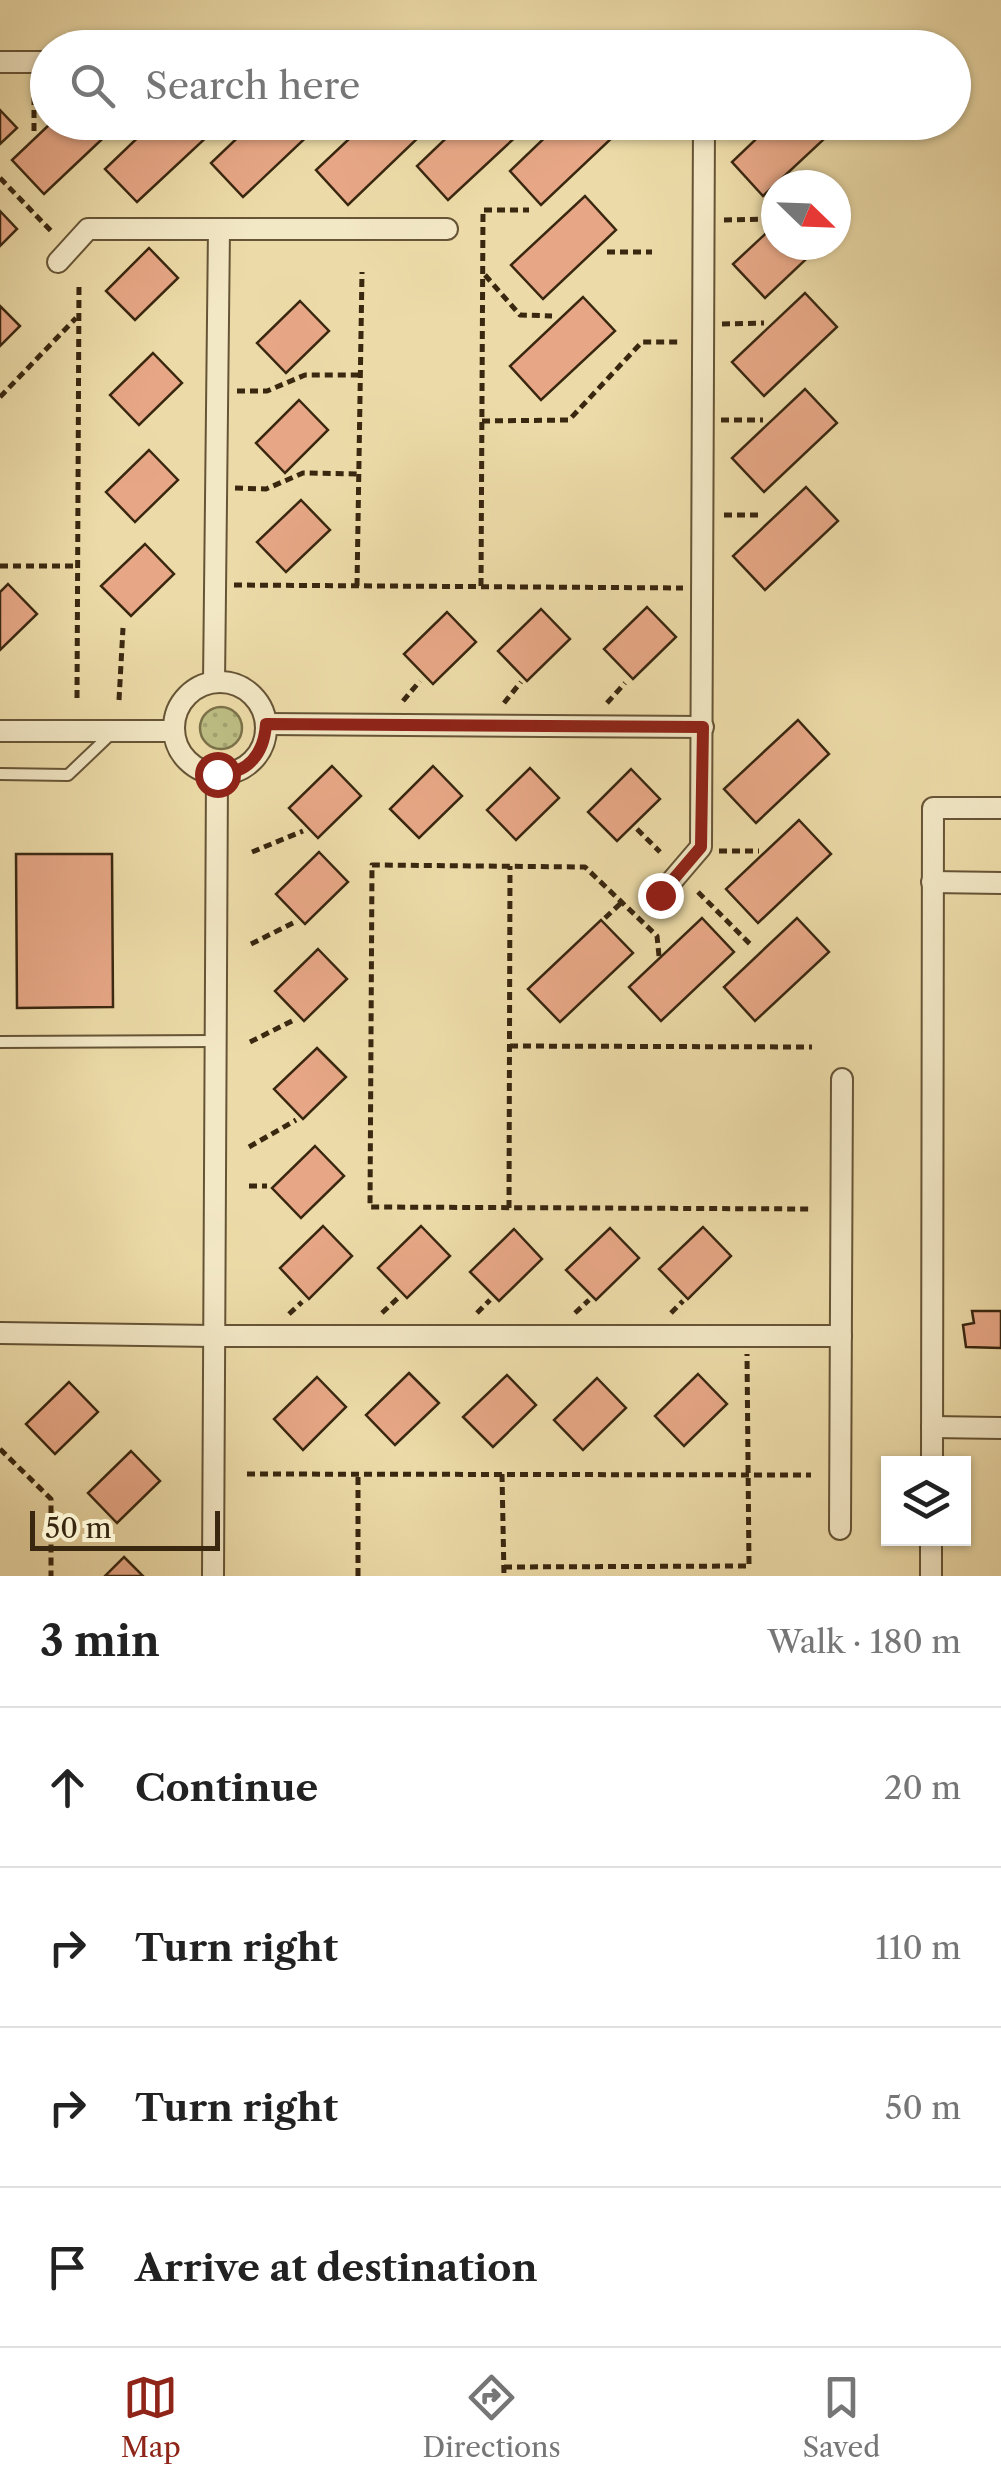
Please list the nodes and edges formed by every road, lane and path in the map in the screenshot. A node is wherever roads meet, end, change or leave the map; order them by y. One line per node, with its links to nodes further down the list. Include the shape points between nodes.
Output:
1 (0, 62): 2 (street)
2 (30, 62)
3 (704, 140): 49 (street)
4 (0, 178): 10 (path)
5 (529, 210): 15 (path, via 483,210)
6 (719, 220): 7 (path)
7 (761, 220)
8 (219, 229): 9 (street); 13 (street, via 88,229); 40 (street)
9 (447, 229)
10 (51, 231)
11 (606, 252): 12 (path)
12 (652, 252)
13 (58, 262)
14 (362, 272): 22 (path)
15 (482, 272): 18 (path, via 520,315); 27 (path)
16 (79, 283): 17 (path)
17 (78, 316): 24 (path); 33 (path)
18 (552, 316)
19 (764, 323): 20 (path)
20 (718, 324)
21 (686, 342): 27 (path, via 642,342 569,420)
22 (360, 375): 23 (path, via 305,375 267,391); 28 (path)
23 (233, 390)
24 (0, 397)
25 (718, 420): 26 (path)
26 (764, 420)
27 (482, 422): 36 (path)
28 (359, 474): 29 (path, via 303,473 266,489); 35 (path)
29 (233, 488)
30 (718, 515): 31 (path)
31 (760, 515)
32 (0, 566): 33 (path)
33 (77, 566): 43 (path)
34 (233, 584): 35 (path)
35 (357, 586): 36 (path)
36 (481, 586): 37 (path)
37 (686, 588)
38 (123, 628): 44 (path)
39 (420, 681): 45 (path)
40 (214, 682): 48 (street, via 244,688); 52 (street, via 186,696)
41 (521, 682): 46 (path)
42 (625, 683): 47 (path)
43 (77, 698)
44 (119, 700)
45 (399, 706)
46 (501, 706)
47 (606, 706)
48 (266, 724): 49 (street); 54 (street, via 250,764)
49 (703, 727): 66 (street, via 701,847)
50 (0, 731): 51 (street)
51 (114, 731): 52 (street); 53 (lane, via 68,775)
52 (174, 731): 54 (street, via 182,756)
53 (0, 774)
54 (217, 774): 75 (street)
55 (1001, 808): 63 (street, via 933,808)
56 (637, 828): 61 (path)
57 (302, 831): 60 (path)
58 (716, 851): 59 (path)
59 (758, 851)
60 (252, 852)
61 (660, 852)
62 (510, 866): 67 (path, via 585,867); 77 (path); 84 (path, via 372,866 370,1188 370,1207)
63 (932, 882): 64 (street); 92 (street)
64 (1001, 883)
65 (698, 892): 71 (path)
66 (660, 895)
67 (622, 902): 68 (path); 72 (path, via 657,936)
68 (605, 918)
69 (296, 922): 70 (path)
70 (251, 944)
71 (752, 946)
72 (660, 956)
73 (294, 1020): 76 (path)
74 (0, 1042): 75 (lane)
75 (215, 1042): 89 (street)
76 (250, 1042)
77 (510, 1046): 78 (path); 84 (path)
78 (812, 1047)
79 (842, 1080): 90 (street)
80 (296, 1120): 81 (path)
81 (249, 1146)
82 (249, 1186): 83 (path)
83 (268, 1186)
84 (509, 1208): 85 (path)
85 (810, 1209)
86 (398, 1298): 87 (path)
87 (371, 1322)
88 (0, 1332): 89 (street)
89 (213, 1336): 90 (street); 105 (street)
90 (841, 1336): 101 (street)
91 (747, 1350): 99 (path)
92 (932, 1427): 93 (street); 95 (street)
93 (1001, 1428)
94 (0, 1449): 104 (path, via 51,1499)
95 (932, 1456)
96 (247, 1474): 97 (path)
97 (358, 1474): 98 (path); 106 (path)
98 (502, 1474): 99 (path); 103 (path)
99 (748, 1474): 100 (path); 103 (path, via 748,1566)
100 (810, 1474)
101 (840, 1529)
102 (932, 1546): 108 (street)
103 (504, 1567): 107 (path)
104 (51, 1576)
105 (213, 1576)
106 (358, 1576)
107 (504, 1576)
108 (932, 1576)

